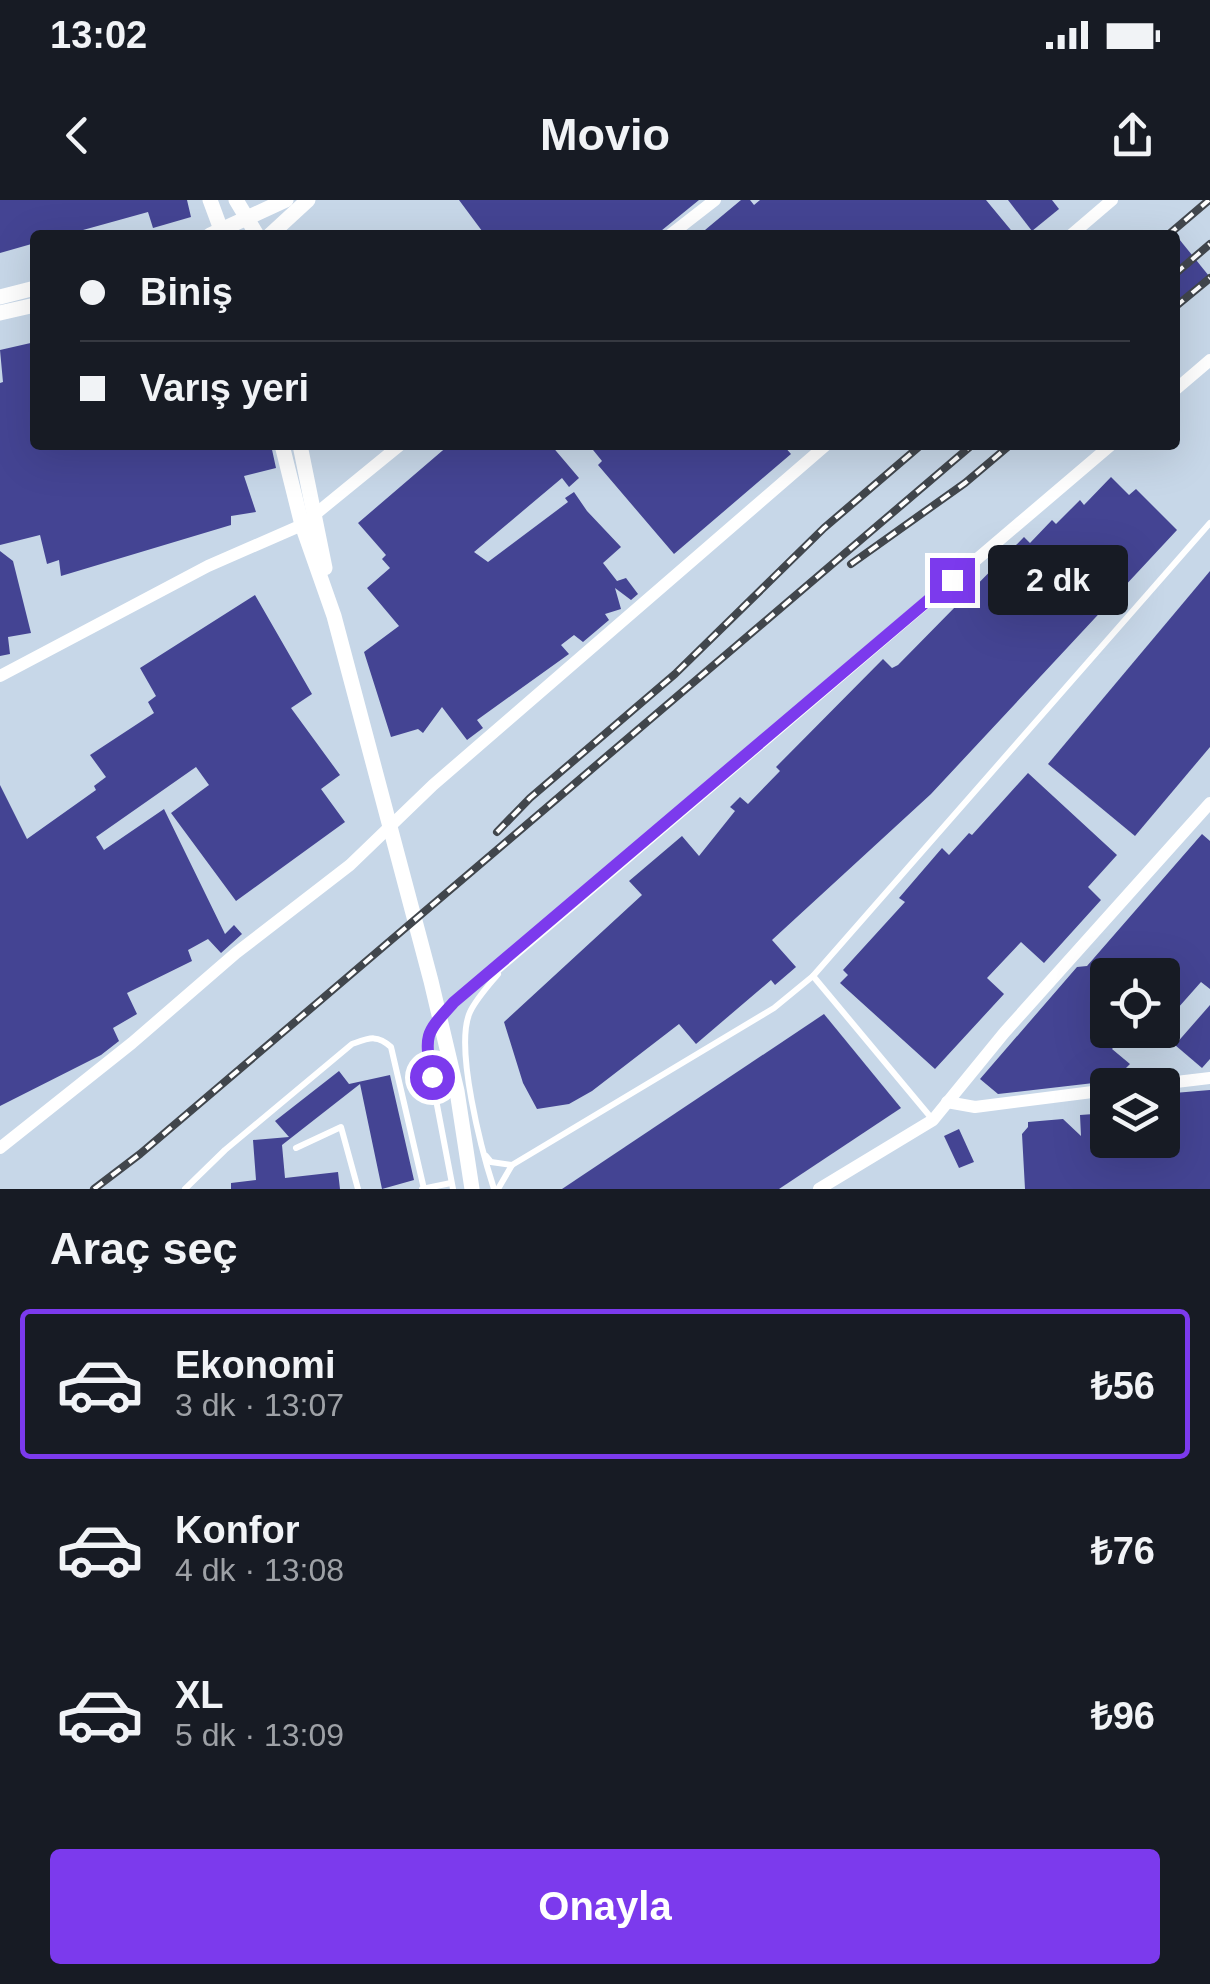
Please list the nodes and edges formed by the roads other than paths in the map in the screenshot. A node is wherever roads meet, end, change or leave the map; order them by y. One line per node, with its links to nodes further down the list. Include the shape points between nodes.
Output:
1 (210, 200): 8 (street)
2 (236, 200): 7 (street)
3 (286, 200): 7 (street)
4 (308, 200): 11 (street)
5 (715, 200): 12 (street)
6 (1112, 200): 13 (street)
7 (247, 219): 9 (street); 10 (street)
8 (217, 230)
9 (224, 230)
10 (254, 230)
11 (275, 230)
12 (676, 230)
13 (1077, 230)
14 (30, 289): 15 (street)
15 (0, 297)
16 (30, 306): 17 (street)
17 (0, 313)
18 (1210, 360): 19 (street)
19 (1180, 386)
20 (283, 450): 27 (street)
21 (301, 450): 25 (street)
22 (394, 450): 25 (street)
23 (820, 450): 40 (street, via 451,769 350,865)
24 (1105, 450): 32 (street)
25 (315, 512): 27 (street); 29 (street)
26 (1210, 523): 28 (lane)
27 (302, 524): 29 (street); 30 (street)
28 (1207, 533): 34 (lane)
29 (334, 616): 48 (street, via 458,1091)
30 (0, 676)
31 (1210, 804): 38 (street)
32 (518, 950): 33 (street); 42 (lane, via 469,1013 464,1047)
33 (490, 974): 44 (lane, via 454,1002 426,1042)
34 (813, 976): 39 (lane); 43 (lane, via 774,1008)
35 (1210, 1078): 36 (street)
36 (1180, 1082)
37 (1090, 1092): 38 (street, via 975,1107)
38 (947, 1102): 39 (street)
39 (933, 1120): 50 (street)
40 (0, 1148)
41 (296, 1148): 46 (lane, via 341,1127)
42 (481, 1150): 43 (lane, via 491,1162); 49 (lane)
43 (512, 1165): 49 (lane)
44 (452, 1186): 47 (lane)
45 (185, 1189): 47 (lane, via 352,1044 370,1037 391,1047)
46 (358, 1189)
47 (423, 1189)
48 (472, 1189)
49 (496, 1189)
50 (819, 1189)

